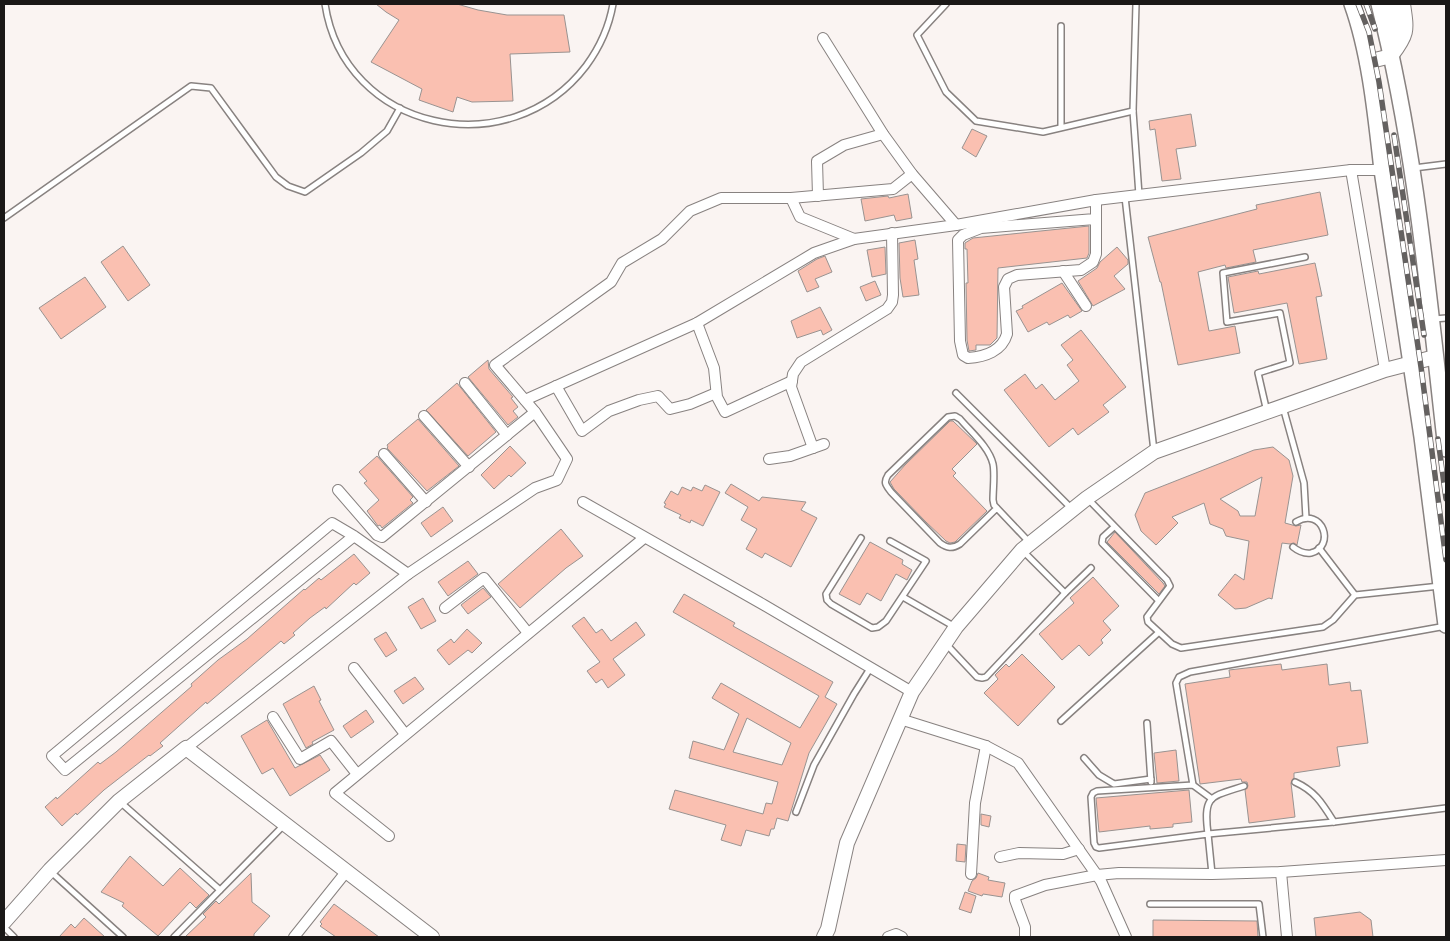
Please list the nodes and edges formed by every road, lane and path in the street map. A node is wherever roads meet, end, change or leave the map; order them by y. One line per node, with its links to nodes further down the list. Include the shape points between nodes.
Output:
1 (325, 4): 13 (lane, via 338,47 356,74 379,96)
2 (612, 4): 13 (lane, via 610,18 596,52 574,81 546,103 513,119 477,125 441,123)
3 (946, 4): 15 (lane, via 917,35 946,92 976,121 1043,132)
4 (1136, 4): 14 (lane)
5 (1352, 4): 12 (main road)
6 (1378, 4): 11 (main road)
7 (1392, 4): 11 (street, via 1395,35)
8 (1403, 4): 11 (street, via 1405,32)
9 (1060, 26): 15 (lane)
10 (823, 38): 16 (street)
11 (1391, 56): 12 (street); 18 (main road)
12 (1367, 62): 20 (main road)
13 (400, 108): 27 (lane, via 387,131 305,192 276,177 211,88 191,86)
14 (1132, 111): 15 (lane); 22 (lane)
15 (1061, 128)
16 (883, 134): 21 (street); 23 (street, via 844,145 817,161)
17 (1446, 164): 18 (lane)
18 (1411, 168): 36 (main road)
19 (1351, 170): 20 (street); 22 (street); 40 (street)
20 (1382, 170): 39 (main road)
21 (912, 174): 23 (street, via 893,189); 29 (street)
22 (1139, 195): 24 (street)
23 (818, 196): 25 (street)
24 (1125, 196): 26 (street); 55 (lane)
25 (791, 198): 31 (street, via 800,217); 46 (street, via 721,198 690,211 662,238 622,263 611,282 495,365)
26 (1096, 200): 28 (street); 29 (street)
27 (4, 218)
28 (1095, 219): 33 (street, via 1096,254 1093,262 1081,270); 33 (street, via 981,228 958,240 963,354 968,358 984,357 1005,340 1004,287 1008,279 1017,275)
29 (956, 225): 30 (street)
30 (892, 233): 31 (street); 41 (street, via 892,302 887,309 801,362)
31 (854, 239): 37 (street, via 814,253)
32 (1305, 256): 49 (lane, via 1223,273 1227,322 1280,313 1290,363 1258,373)
33 (1063, 271): 34 (street)
34 (1086, 306)
35 (1446, 318): 36 (lane)
36 (1431, 320): 38 (main road, via 1437,342)
37 (697, 323): 43 (street); 45 (street, via 714,368)
38 (1436, 357): 39 (street); 54 (main road)
39 (1410, 363): 40 (street); 77 (main road)
40 (1384, 370): 47 (street)
41 (792, 381): 45 (street, via 728,411 723,410); 53 (street, via 796,403)
42 (465, 383): 51 (street)
43 (556, 386): 45 (street, via 582,431 609,411 639,400 658,396 670,409); 46 (street)
44 (956, 392): 64 (lane)
45 (716, 394)
46 (526, 400): 48 (street)
47 (1282, 406): 49 (street); 65 (lane, via 1304,483)
48 (535, 412): 51 (street); 76 (street, via 567,460 557,480 535,488)
49 (1267, 412): 55 (street)
50 (424, 416): 58 (street)
51 (507, 435): 58 (street)
52 (824, 444): 53 (street)
53 (813, 448): 57 (street)
54 (1446, 449)
55 (1154, 452): 60 (street)
56 (384, 454): 61 (street)
57 (769, 459)
58 (468, 467): 61 (street)
59 (338, 490): 61 (street, via 382,538)
60 (1087, 498): 64 (street); 67 (lane)
61 (426, 502)
62 (583, 502): 69 (street)
63 (997, 508): 63 (lane, via 993,500 994,466 991,458 955,416 948,417 885,480 891,492 940,543 949,548 960,544); 72 (lane)
64 (1072, 510): 72 (street)
65 (1306, 518): 66 (lane); 74 (lane, via 1322,526 1324,538)
66 (1296, 522)
67 (1114, 527): 81 (lane, via 1167,580 1170,586); 81 (lane, via 1103,537 1102,543)
68 (354, 536): 68 (street, via 332,523 52,756 65,770); 76 (street)
69 (644, 538): 85 (street); 89 (street)
70 (861, 538): 80 (lane, via 826,594 827,600 872,628 886,621)
71 (890, 541): 80 (lane, via 926,561)
72 (1026, 546): 78 (lane); 84 (street)
73 (1293, 547): 74 (lane, via 1302,553)
74 (1319, 548): 79 (lane)
75 (1091, 568): 78 (lane)
76 (408, 574): 97 (street)
77 (1440, 586): 79 (lane); 83 (main road)
78 (1066, 593): 87 (lane, via 986,677 977,677)
79 (1354, 596): 86 (lane, via 1323,627 1181,648)
80 (903, 597): 84 (lane)
81 (1158, 600): 86 (lane, via 1147,617)
82 (445, 608): 85 (street, via 484,578)
83 (1446, 626): 102 (lane, via 1190,672 1180,677 1176,683)
84 (956, 628): 87 (street)
85 (528, 633): 95 (street)
86 (1158, 633): 93 (lane)
87 (945, 643): 90 (street)
88 (354, 668): 95 (street)
89 (871, 668): 90 (street); 108 (lane, via 814,765)
90 (912, 692): 92 (street)
91 (273, 717): 99 (street, via 300,760 331,741)
92 (900, 719): 96 (street); 131 (street, via 846,843)
93 (1060, 721)
94 (1147, 723): 100 (lane)
95 (405, 734): 99 (street)
96 (986, 746): 113 (street, via 1018,763); 119 (street, via 975,803)
97 (186, 748): 106 (street); 110 (street)
98 (1084, 758): 100 (lane, via 1099,775 1114,784)
99 (357, 774): 112 (street, via 334,793)
100 (1150, 780): 104 (lane)
101 (1294, 782): 109 (lane, via 1308,788 1321,801)
102 (1192, 785): 104 (lane); 105 (lane)
103 (1244, 786): 105 (lane, via 1215,795)
104 (1151, 788): 111 (lane, via 1093,792 1096,847)
105 (1212, 799): 111 (lane, via 1207,803)
106 (119, 801): 116 (street); 122 (lane)
107 (1446, 808): 109 (lane)
108 (796, 812)
109 (1334, 822): 111 (lane)
110 (284, 824): 117 (street); 122 (lane)
111 (1208, 834): 120 (lane)
112 (389, 836)
113 (1079, 849): 114 (street, via 1063,854 1019,853); 121 (street)
114 (1000, 857)
115 (1446, 860): 118 (street)
116 (50, 870): 124 (street); 127 (lane)
117 (346, 872): 129 (street); 130 (street)
118 (1281, 872): 120 (street); 137 (street)
119 (971, 874)
120 (1212, 874): 121 (street)
121 (1097, 875): 134 (street, via 1045,885 1015,896); 135 (street)
122 (220, 890): 128 (lane)
123 (1150, 904): 136 (lane, via 1259,904)
124 (4, 922)
125 (4, 927): 126 (lane)
126 (14, 937)
127 (123, 937)
128 (174, 937)
129 (294, 937)
130 (432, 937)
131 (824, 937)
132 (888, 937): 133 (street, via 896,934)
133 (902, 937)
134 (1025, 937)
135 (1126, 937)
136 (1263, 937)
137 (1287, 937)

